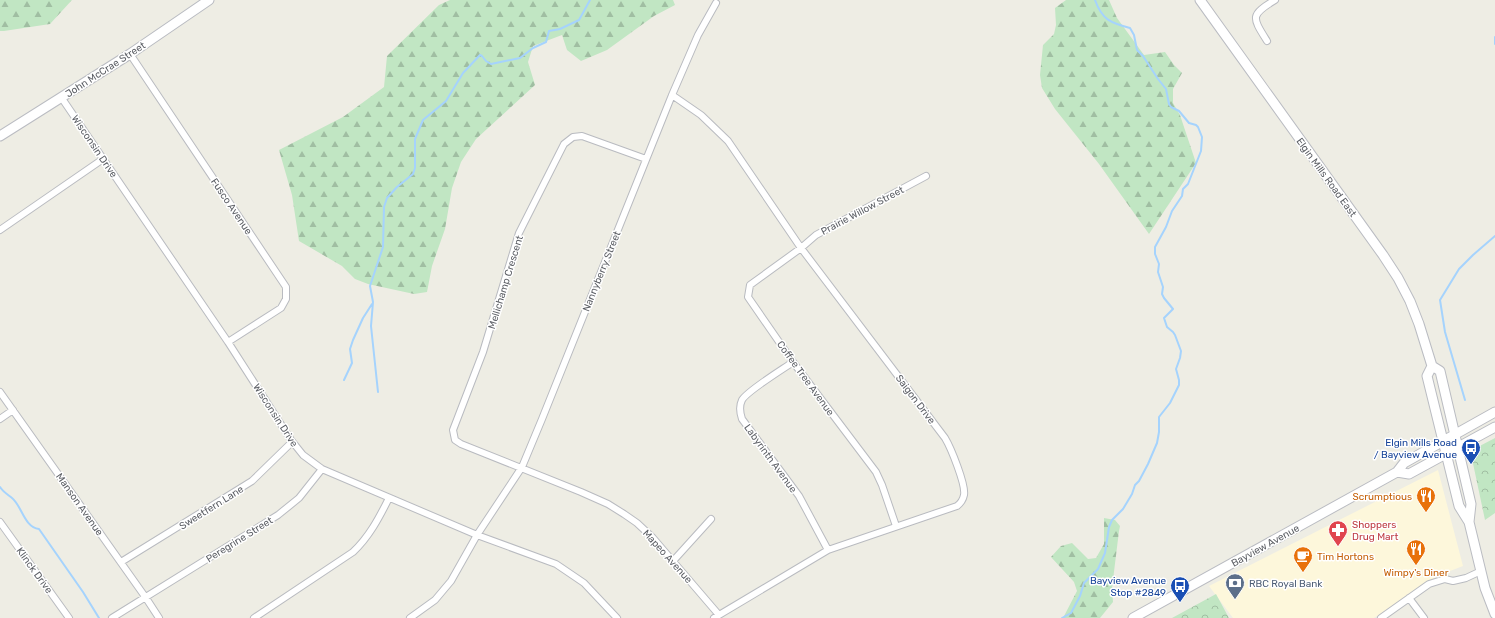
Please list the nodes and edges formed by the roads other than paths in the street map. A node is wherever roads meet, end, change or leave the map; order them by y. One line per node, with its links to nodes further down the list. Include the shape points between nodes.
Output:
1 (210, 0): 6 (main road, John McCrae Street)
2 (1200, 0): 17 (main road, Elgin Mills Road East, via 1384,255 1410,301)
3 (1275, 0): 5 (street, via 1258,11 1256,16 1257,25)
4 (716, 3): 7 (street, Nannyberry Street, via 698,35)
5 (1266, 41)
6 (130, 54): 8 (main road, John McCrae Street); 15 (street, Fusco Avenue, via 286,286 287,296 282,307)
7 (672, 95): 11 (street, Nannyberry Street); 14 (street, Saigon Drive, via 701,115 728,141)
8 (62, 98): 9 (main road, John McCrae Street); 10 (street, Wisconsin Drive)
9 (0, 136)
10 (103, 158): 13 (street); 15 (street, Wisconsin Drive)
11 (646, 159): 28 (street, Nannyberry Street); 28 (street, Mellichamp Crescent, via 582,136 570,138 564,144 519,233 484,352 453,430 455,440 461,444)
12 (926, 176): 14 (street, Prairie Willow Street, via 816,235)
13 (0, 230)
14 (801, 248): 16 (street, Coffee Tree Avenue, via 750,285 748,297); 35 (street, Saigon Drive, via 936,425 950,446 955,460 964,490 961,502 955,507)
15 (228, 342): 25 (street, Wisconsin Drive)
16 (793, 362): 35 (street, Coffee Tree Avenue, via 876,472); 37 (street, Labyrinth Avenue, via 746,395 741,403 740,413 802,501)
17 (1432, 366): 23 (main road, Elgin Mills Road East, via 1440,371); 24 (main road, Elgin Mills Road East, via 1428,376)
18 (0, 392): 19 (street, Manson Avenue)
19 (13, 410): 21 (street); 39 (street, Manson Avenue)
20 (1495, 412): 23 (main road, Bayview Avenue)
21 (0, 419)
22 (1495, 427): 26 (main road, Bayview Avenue)
23 (1455, 434): 24 (main road, Bayview Avenue); 26 (main road, Elgin Mills Road East)
24 (1443, 441): 27 (main road, Elgin Mills Road East); 30 (main road, Bayview Avenue, via 1404,463)
25 (292, 442): 29 (street, Wisconsin Drive, via 303,455); 39 (street, Sweetfern Lane, via 252,481)
26 (1458, 447): 27 (main road, Bayview Avenue); 34 (main road, Elgin Mills Road East, via 1471,504)
27 (1446, 454): 30 (main road, Bayview Avenue, via 1409,474); 34 (main road, Elgin Mills Road East, via 1459,506)
28 (522, 467): 36 (street, Nannyberry Street); 38 (street, Mapeo Avenue, via 608,504 637,523)
29 (322, 469): 31 (street, Wisconsin Drive); 41 (street, Peregrine Street, via 289,507)
30 (1397, 472): 51 (main road, Bayview Avenue)
31 (389, 498): 36 (street, Wisconsin Drive); 48 (street, via 375,526 353,552)
32 (711, 519): 38 (street)
33 (0, 522): 45 (street, Klinck Drive)
34 (1469, 522): 40 (main road, Elgin Mills Road East)
35 (896, 526): 37 (street, Saigon Drive)
36 (477, 535): 49 (street, Nannyberry Street, via 451,581 440,595); 50 (street, Wisconsin Drive, via 561,566 590,588)
37 (828, 550): 44 (street, Saigon Drive)
38 (672, 561): 44 (street, Mapeo Avenue)
39 (121, 562): 41 (street, Manson Avenue)
40 (1481, 571): 42 (street, via 1466,578 1453,581 1446,579 1429,584); 43 (main road, Elgin Mills Road East)
41 (146, 598): 46 (street); 47 (street, Manson Avenue)
42 (1409, 598): 52 (street); 53 (street)
43 (1495, 614)
44 (716, 617)
45 (69, 618)
46 (112, 618)
47 (159, 618)
48 (254, 618)
49 (410, 618)
50 (617, 618)
51 (1132, 618)
52 (1381, 618)
53 (1424, 618)

